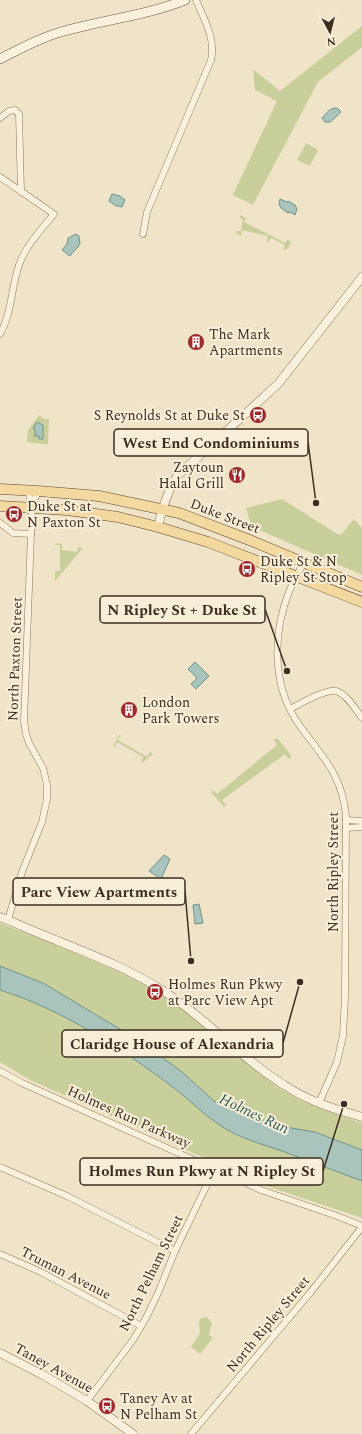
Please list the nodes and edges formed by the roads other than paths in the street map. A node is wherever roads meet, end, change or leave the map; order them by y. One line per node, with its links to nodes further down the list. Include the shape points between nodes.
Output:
1 (185, 0): 3 (main road, via 139,14 60,32)
2 (196, 0): 7 (street, via 211,39 212,60 147,212)
3 (0, 59)
4 (0, 118): 6 (street, via 12,110 19,114)
5 (0, 177): 6 (street)
6 (21, 192): 9 (street, via 54,214 31,242 22,258)
7 (143, 234)
8 (362, 277): 14 (street, via 278,384 177,476)
9 (0, 334)
10 (0, 489): 11 (main road, Duke Street)
11 (33, 490): 13 (street, North Paxton Street); 13 (street, North Paxton Street); 14 (main road, Duke Street, via 99,496)
12 (0, 506): 13 (main road)
13 (32, 507): 16 (main road, via 110,516); 17 (street, North Paxton Street)
14 (162, 509): 16 (street); 18 (main road, Duke Street, via 210,524)
15 (0, 523): 17 (street, via 13,533)
16 (158, 527): 19 (main road, via 208,542)
17 (31, 534): 30 (street, North Paxton Street, via 24,721 29,743 43,768 47,799 42,822)
18 (304, 562): 19 (street, North Ripley Street); 20 (main road, Duke Street)
19 (296, 577): 21 (main road); 24 (street, North Ripley Street, via 281,617 278,637 279,674)
20 (362, 587)
21 (335, 592): 22 (main road); 23 (main road)
22 (362, 602)
23 (362, 609)
24 (290, 709): 25 (street, via 329,691 336,691 350,702); 26 (street, North Ripley Street, via 330,765 341,788)
25 (362, 718)
26 (346, 820): 27 (street); 29 (street, North Ripley Street)
27 (362, 821)
28 (362, 827): 29 (street)
29 (346, 828): 32 (street, North Ripley Street, via 343,1036 337,1062)
30 (4, 919): 32 (street, via 107,961 153,985 194,1013 267,1074 295,1092)
31 (0, 1071): 35 (street, Holmes Run Parkway)
32 (319, 1103): 33 (street)
33 (362, 1117)
34 (0, 1167): 37 (street, via 67,1196)
35 (214, 1170): 36 (street, Holmes Run Parkway, via 274,1196 338,1216); 37 (street, North Pelham Street)
36 (362, 1227): 43 (street, North Ripley Street)
37 (175, 1251): 39 (street, North Pelham Street)
38 (0, 1254): 39 (street, Truman Avenue, via 41,1272)
39 (141, 1326): 41 (street, North Pelham Street)
40 (0, 1353): 41 (street, Taney Avenue)
41 (87, 1401): 42 (street, Taney Avenue)
42 (133, 1434)
43 (191, 1434)

